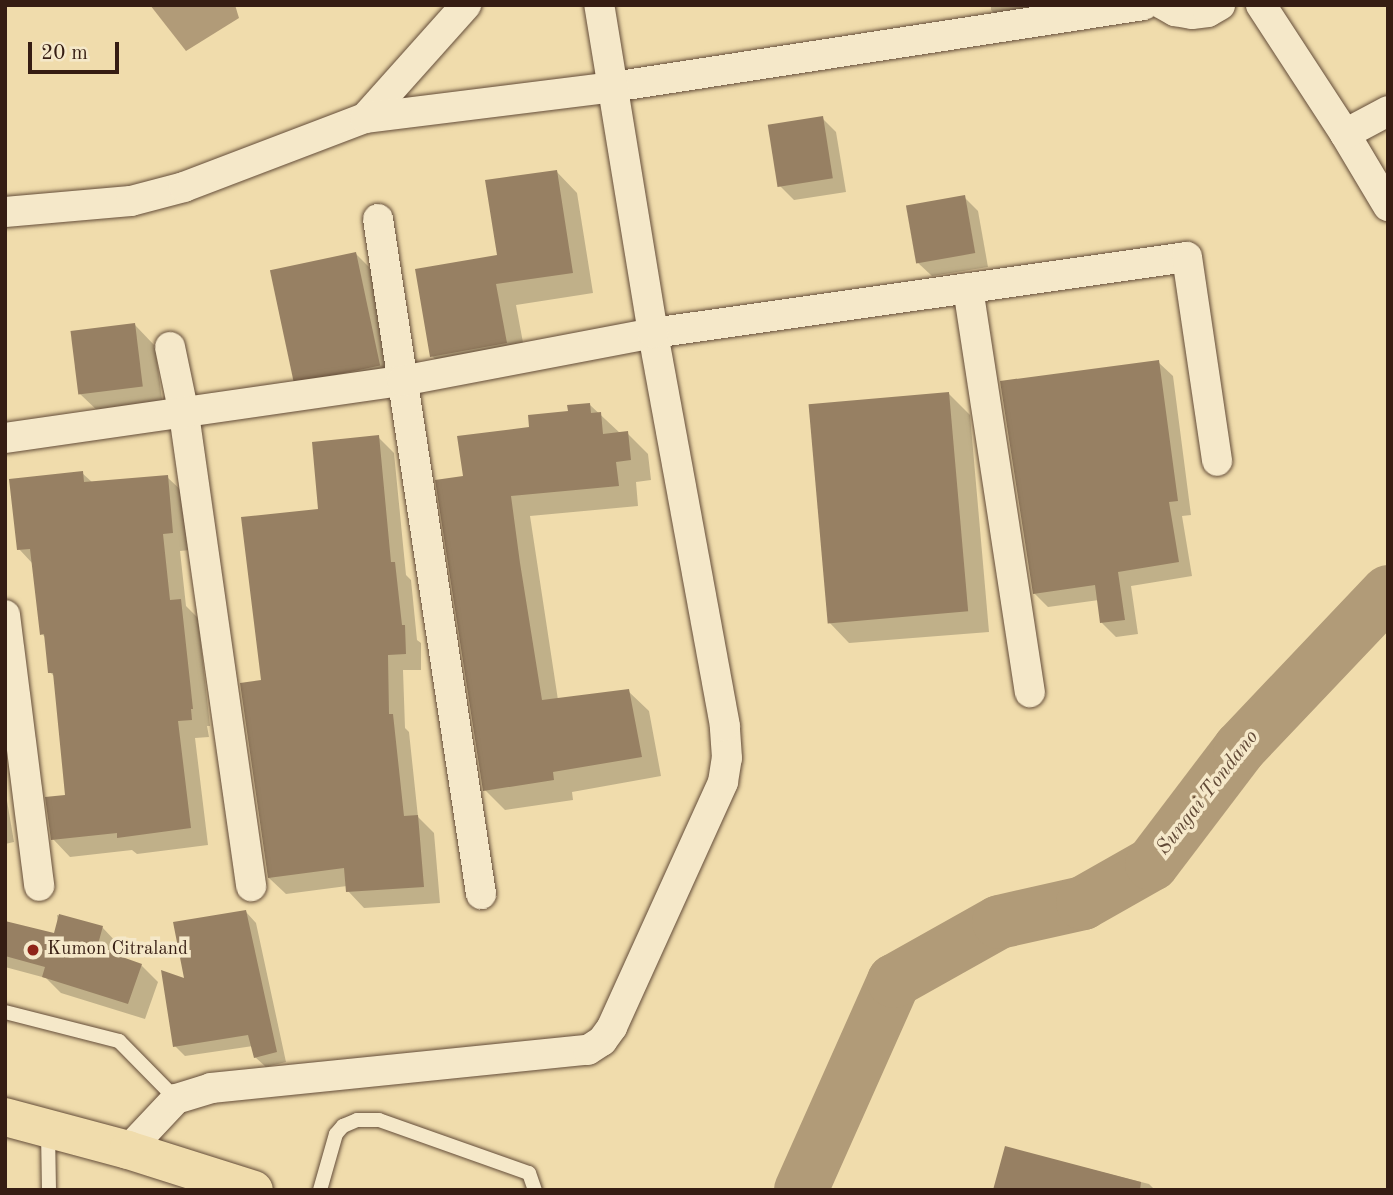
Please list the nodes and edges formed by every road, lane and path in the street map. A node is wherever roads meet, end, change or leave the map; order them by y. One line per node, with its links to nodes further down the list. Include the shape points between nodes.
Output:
1 (466, 5): 9 (street)
2 (598, 5): 7 (street)
3 (1144, 5): 7 (street)
4 (1164, 5): 5 (street, via 1192,14)
5 (1220, 5)
6 (1261, 5): 10 (street)
7 (613, 87): 9 (street); 15 (street)
8 (1388, 111): 10 (street)
9 (365, 118): 12 (street, via 158,194 120,203)
10 (1345, 134): 11 (street)
11 (1388, 206)
12 (5, 212)
13 (378, 219): 17 (street)
14 (968, 288): 15 (street); 20 (street, via 1187,257); 22 (street)
15 (653, 333): 17 (street); 27 (street, via 725,726 727,758 723,782 612,1027 588,1050 211,1088)
16 (170, 347): 18 (street)
17 (402, 381): 18 (street); 25 (street)
18 (184, 414): 19 (street); 24 (street)
19 (5, 438)
20 (1217, 461)
21 (5, 615): 23 (street)
22 (1030, 692)
23 (39, 886)
24 (251, 886)
25 (481, 894)
26 (5, 1012): 27 (lane, via 119,1041)
27 (176, 1099): 30 (street)
28 (5, 1117): 29 (highway)
29 (48, 1129): 30 (highway); 32 (lane)
30 (128, 1150): 31 (highway)
31 (231, 1187)
32 (49, 1190)
33 (320, 1190): 34 (lane, via 336,1134 357,1120 379,1120 529,1173)
34 (535, 1190)

